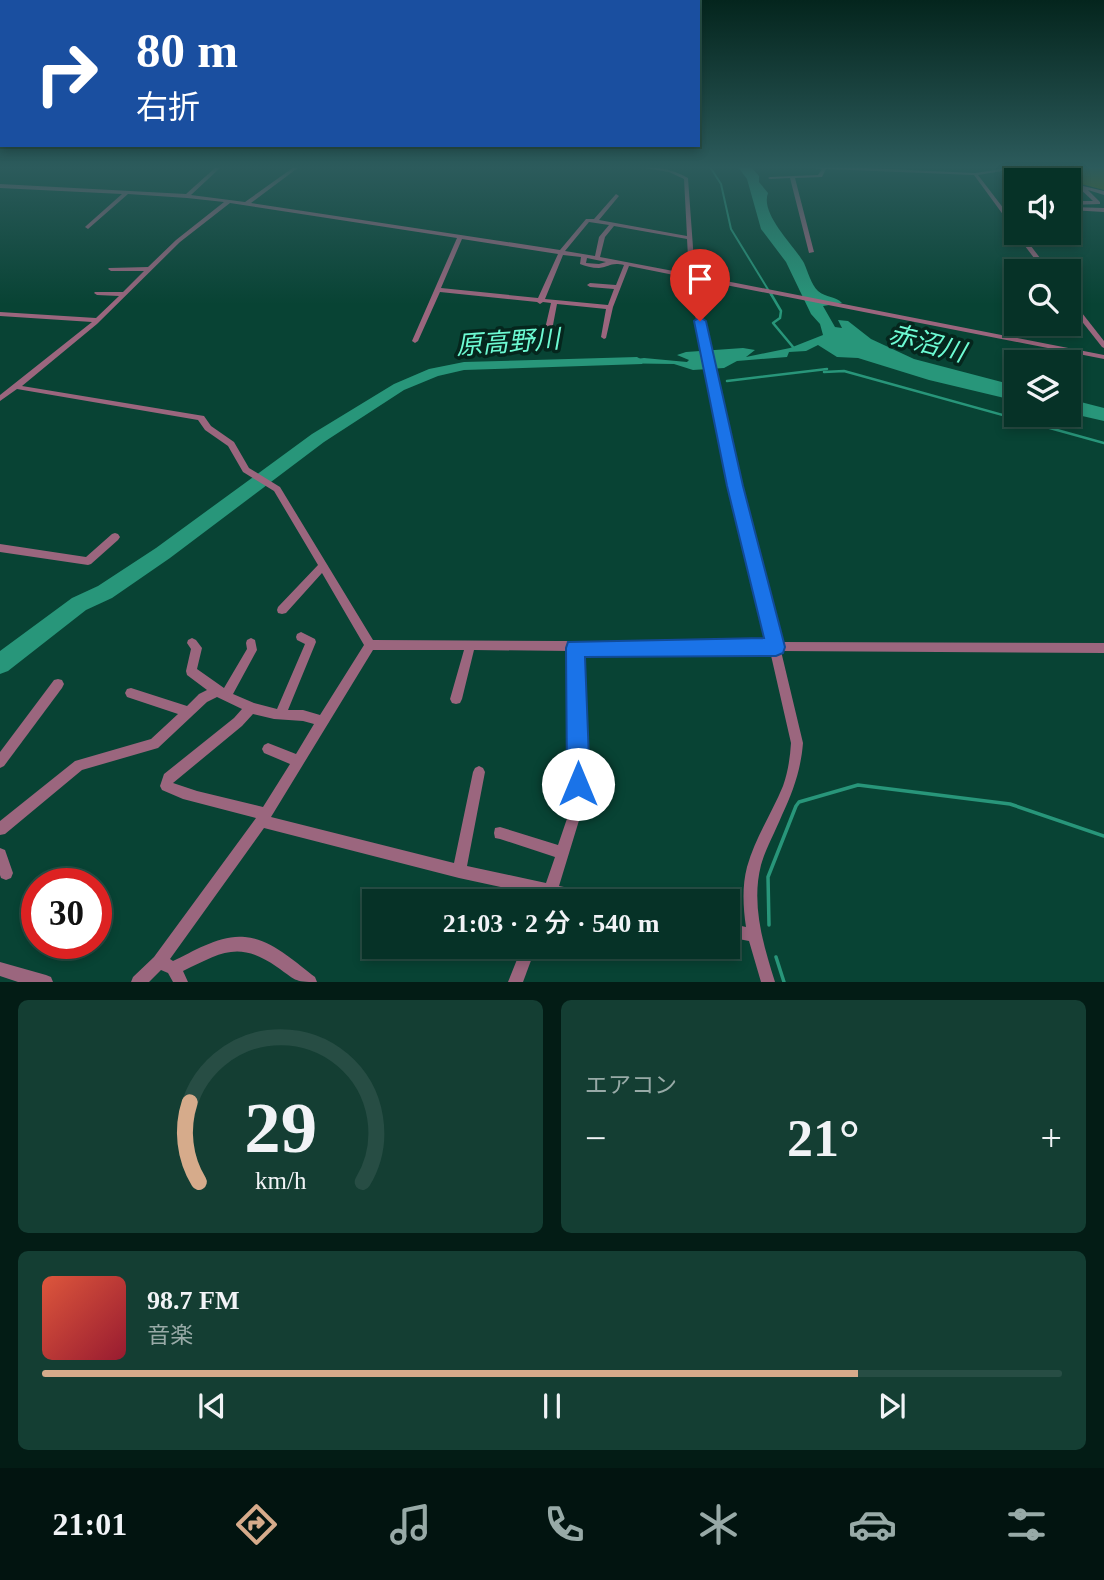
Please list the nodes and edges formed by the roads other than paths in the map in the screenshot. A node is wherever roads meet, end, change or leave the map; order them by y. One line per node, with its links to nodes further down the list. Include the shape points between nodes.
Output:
1 (104, 213): 9 (street)
2 (214, 213): 21 (street)
3 (307, 213): 10 (street)
4 (603, 213): 7 (street)
5 (687, 213): 11 (street)
6 (802, 213): 13 (street)
7 (596, 221): 8 (street); 14 (street, via 588,220)
8 (613, 223): 11 (street); 16 (street, via 602,237)
9 (88, 227)
10 (460, 238): 14 (street); 25 (street)
11 (689, 238): 22 (street)
12 (1028, 245): 17 (street)
13 (811, 252)
14 (561, 253): 15 (street); 28 (street)
15 (584, 256): 16 (street); 18 (street, via 583,264)
16 (597, 258): 18 (street)
17 (1039, 259)
18 (613, 261): 19 (street)
19 (627, 264): 22 (street); 24 (street)
20 (111, 269): 21 (street)
21 (149, 270): 27 (street)
22 (692, 277): 38 (street); 50 (street, via 710,374)
23 (590, 285): 24 (street)
24 (617, 288): 30 (street)
25 (437, 290): 28 (street); 35 (street)
26 (97, 293): 27 (street)
27 (123, 295): 33 (street)
28 (540, 302): 29 (street)
29 (554, 303): 30 (street); 36 (street)
30 (610, 307): 34 (street)
31 (0, 314): 33 (street)
32 (1081, 316): 37 (street)
33 (97, 320): 39 (street)
34 (604, 337)
35 (415, 341)
36 (545, 346)
37 (1104, 346)
38 (1104, 357)
39 (16, 387): 40 (street); 43 (street, via 201,418 232,444 246,470 276,489)
40 (0, 399)
41 (115, 537): 42 (street, via 88,561)
42 (0, 548)
43 (323, 566): 44 (street); 48 (street)
44 (282, 610)
45 (301, 637): 59 (street, via 311,642)
46 (192, 643): 54 (street, via 197,650 191,671)
47 (251, 643): 54 (street, via 252,650)
48 (370, 645): 49 (street); 60 (street)
49 (470, 647): 51 (street); 56 (street)
50 (776, 647): 51 (street); 52 (street); 75 (street, via 793,717 797,759 792,781 752,871)
51 (575, 648): 68 (street, via 578,804)
52 (1104, 649)
53 (58, 684): 63 (street)
54 (223, 692): 57 (street); 58 (street, via 202,698)
55 (131, 693): 58 (street)
56 (456, 699)
57 (251, 708): 59 (street); 65 (street, via 168,778 166,786)
58 (189, 712): 66 (street, via 144,750 79,765)
59 (280, 714): 60 (street, via 303,713)
60 (323, 722): 62 (street)
61 (268, 749): 62 (street)
62 (298, 761): 65 (street)
63 (0, 762)
64 (479, 772): 70 (street)
65 (263, 817): 70 (street); 77 (street)
66 (0, 829)
67 (500, 833): 68 (street)
68 (563, 853): 73 (street)
69 (0, 855): 71 (street)
70 (459, 871): 72 (street)
71 (6, 873)
72 (524, 889)
73 (551, 889)
74 (740, 932): 75 (street)
75 (753, 935): 84 (street)
76 (523, 959): 83 (street)
77 (166, 965): 80 (street); 81 (street); 82 (street, via 221,946 246,944 269,951)
78 (0, 969): 79 (street)
79 (47, 982)
80 (138, 982)
81 (181, 982)
82 (310, 982)
83 (514, 982)
84 (768, 982)

